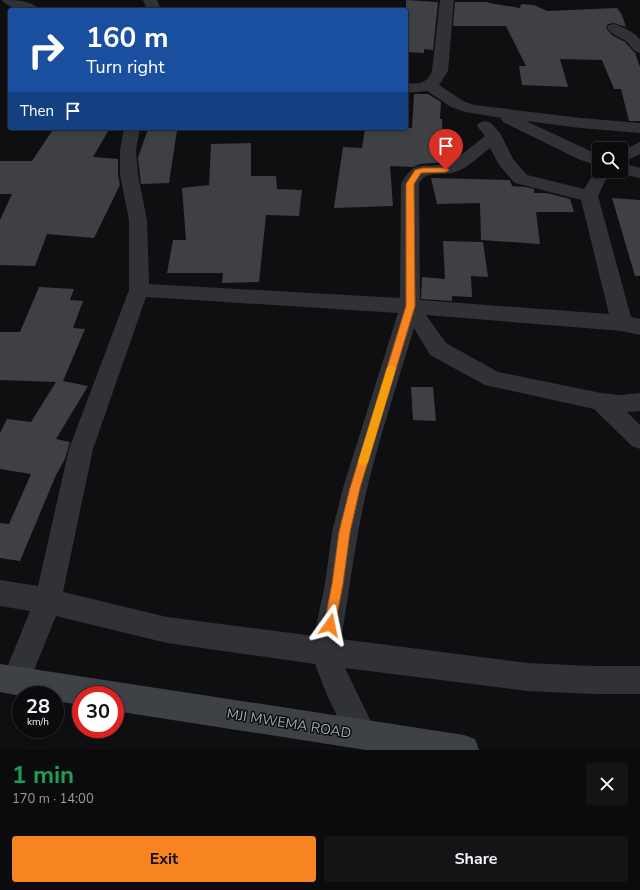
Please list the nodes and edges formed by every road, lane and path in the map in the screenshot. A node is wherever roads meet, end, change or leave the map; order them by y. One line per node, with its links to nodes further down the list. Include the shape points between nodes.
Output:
1 (9, 0): 3 (street)
2 (447, 0): 6 (street, via 440,71)
3 (27, 8)
4 (614, 28): 5 (street, via 632,39)
5 (640, 49)
6 (430, 86): 7 (street); 8 (street, via 457,104)
7 (408, 88)
8 (471, 109): 9 (street); 12 (street)
9 (498, 113): 10 (street); 15 (street)
10 (640, 128)
11 (132, 130): 20 (street, via 128,150 138,220)
12 (494, 137): 19 (street, via 505,161 521,179); 21 (street, via 453,167 418,172 410,184)
13 (640, 147): 14 (street)
14 (628, 154)
15 (592, 158)
16 (628, 170): 17 (street)
17 (640, 173)
18 (599, 178): 19 (street)
19 (589, 196): 22 (street)
20 (139, 290): 21 (street); 27 (street, via 81,448)
21 (410, 306): 22 (street); 23 (street, via 438,349 493,379); 28 (street, via 344,532 338,584)
22 (631, 325)
23 (601, 402): 24 (street); 25 (street)
24 (640, 402)
25 (640, 439)
26 (0, 592): 27 (street)
27 (48, 601): 28 (street, via 167,630); 29 (street)
28 (325, 651): 30 (street, via 527,677); 33 (street, via 337,684)
29 (8, 679): 31 (main road)
30 (640, 680)
31 (72, 689)
32 (124, 697): 33 (main road, MJI MWEMA ROAD)
33 (362, 734): 34 (main road, MJI MWEMA ROAD)
34 (464, 750)

